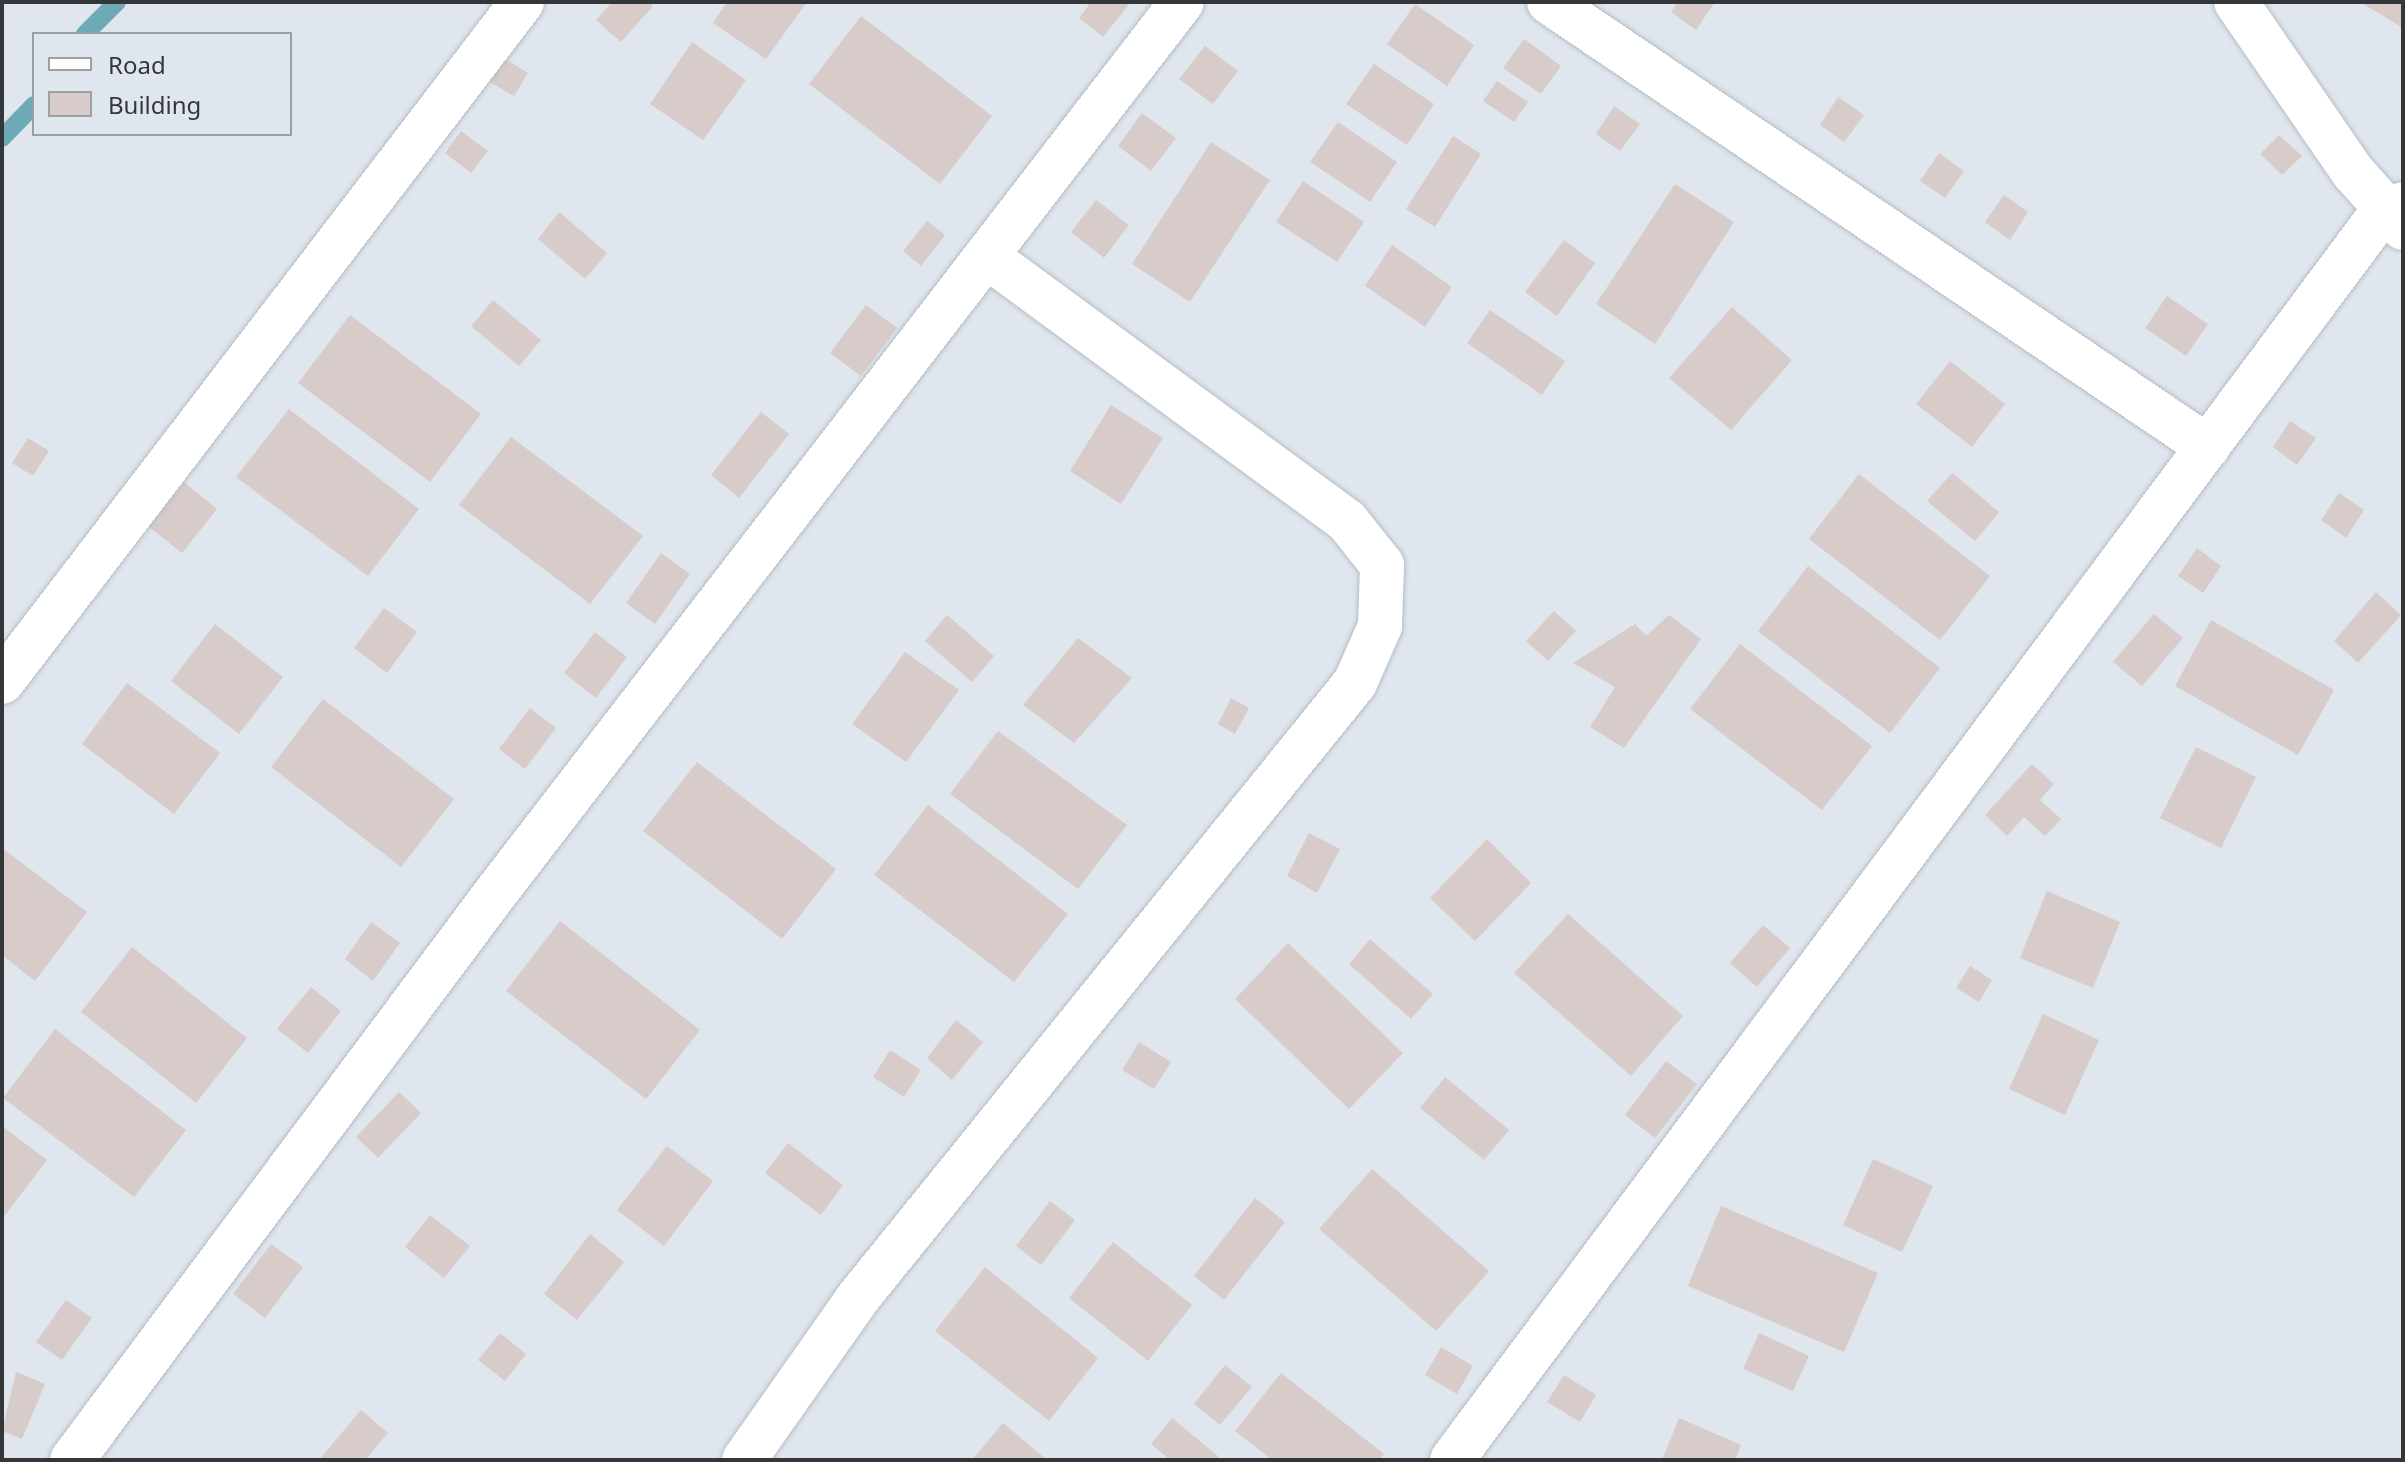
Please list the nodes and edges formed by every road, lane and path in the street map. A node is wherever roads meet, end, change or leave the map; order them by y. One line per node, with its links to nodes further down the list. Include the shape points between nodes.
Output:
1 (522, 2): 8 (street)
2 (1182, 2): 6 (street)
3 (1549, 2): 7 (street)
4 (2236, 2): 5 (street)
5 (2396, 214): 7 (street)
6 (989, 258): 9 (street, via 494,895); 10 (street, via 1347,521 1382,565 1380,626 1355,683 857,1299)
7 (2208, 447): 11 (street)
8 (2, 682)
9 (72, 1460)
10 (744, 1460)
11 (1452, 1460)

